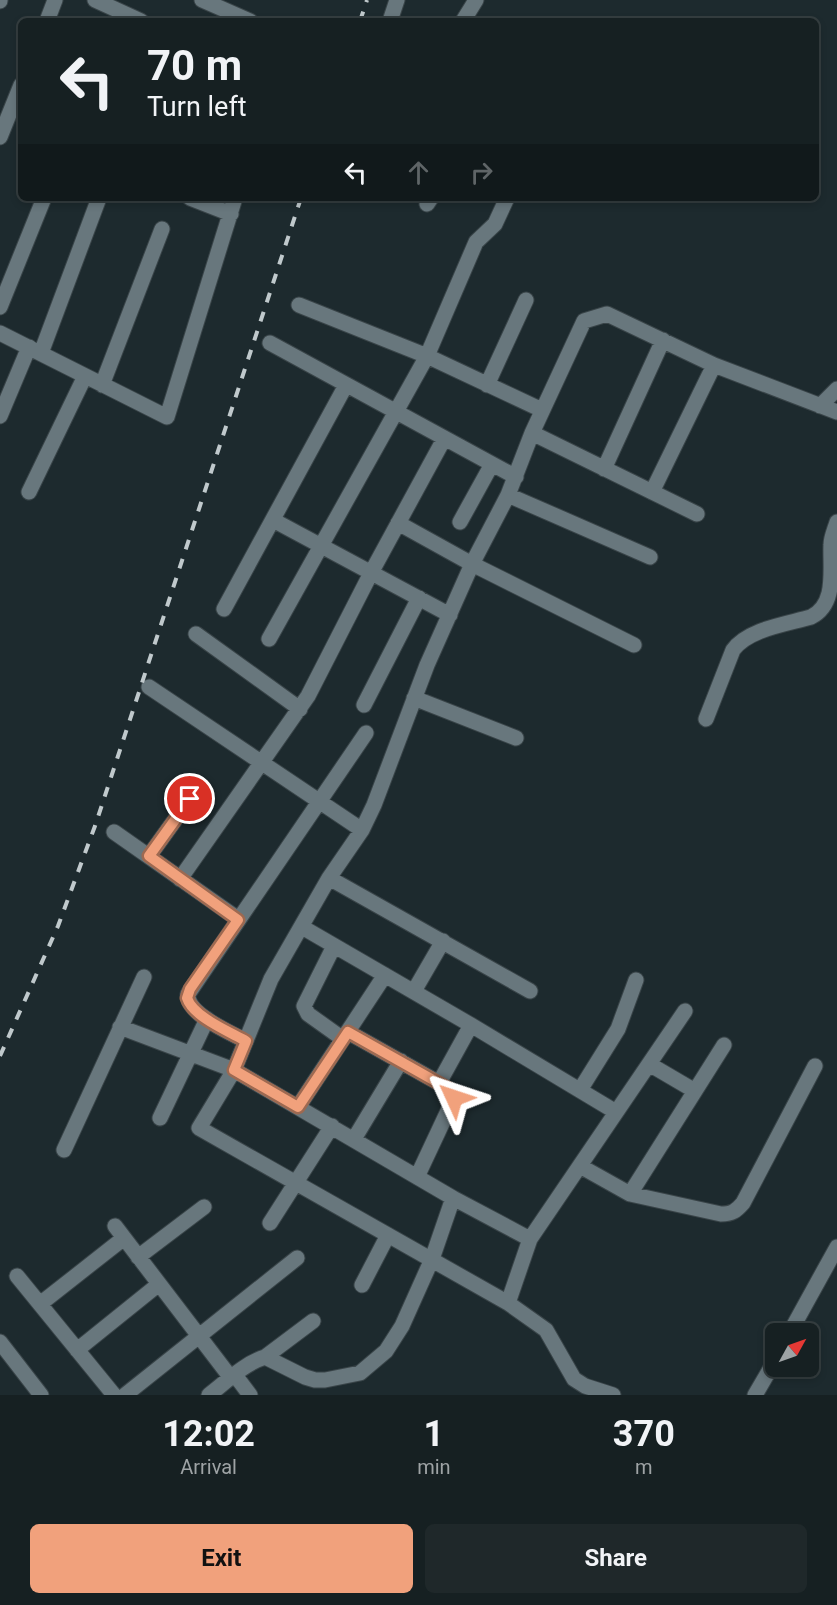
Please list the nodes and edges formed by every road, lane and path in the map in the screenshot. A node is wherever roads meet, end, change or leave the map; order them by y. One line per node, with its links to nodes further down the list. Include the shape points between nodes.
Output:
1 (55, 0): 6 (street)
2 (95, 0): 7 (street)
3 (202, 0): 8 (street)
4 (397, 0): 9 (street)
5 (476, 0): 10 (street)
6 (48, 18)
7 (134, 18)
8 (243, 18)
9 (391, 18)
10 (465, 18)
11 (18, 92): 12 (street)
12 (0, 137)
13 (43, 201): 22 (street)
14 (98, 201): 26 (street)
15 (198, 201): 18 (street)
16 (235, 201): 18 (street)
17 (506, 201): 27 (street, via 495,224 476,243)
18 (231, 214): 30 (street, via 167,417)
19 (162, 229): 30 (street)
20 (526, 300): 32 (street)
21 (299, 305): 27 (street)
22 (0, 307)
23 (0, 333): 26 (street)
24 (663, 340): 28 (street); 35 (street, via 608,314 584,321); 42 (street)
25 (270, 343): 31 (street)
26 (35, 350): 29 (street); 38 (street)
27 (427, 356): 32 (street); 36 (street)
28 (714, 365): 34 (street); 45 (street)
29 (85, 376): 30 (street); 44 (street)
30 (102, 385)
31 (346, 385): 36 (street); 48 (street)
32 (488, 385): 35 (street)
33 (837, 389): 34 (street)
34 (820, 406): 37 (street)
35 (542, 410): 39 (street)
36 (395, 412): 40 (street); 52 (street)
37 (837, 412)
38 (0, 416)
39 (532, 433): 42 (street); 43 (street)
40 (444, 439): 41 (street); 51 (street)
41 (492, 464): 43 (street); 49 (street)
42 (604, 469): 45 (street)
43 (516, 477): 46 (street)
44 (29, 492)
45 (652, 492): 47 (street)
46 (508, 495): 53 (street); 54 (street)
47 (697, 514)
48 (273, 520): 52 (street); 57 (street)
49 (460, 522)
50 (837, 522): 66 (street, via 831,541 831,590 826,606 811,617 751,635 738,643)
51 (399, 523): 54 (street); 55 (street)
52 (321, 546): 55 (street); 60 (street)
53 (650, 556)
54 (472, 564): 58 (street); 61 (street)
55 (371, 573): 56 (street); 65 (street)
56 (419, 598): 58 (street); 64 (street)
57 (224, 609)
58 (450, 615): 63 (street)
59 (196, 634): 65 (street)
60 (269, 639)
61 (634, 645)
62 (149, 687): 69 (street)
63 (414, 698): 68 (street); 72 (street)
64 (364, 705)
65 (300, 709): 69 (street)
66 (706, 719)
67 (366, 733): 71 (street)
68 (516, 738)
69 (260, 762): 71 (street); 76 (street)
70 (190, 799): 74 (street)
71 (319, 802): 72 (street); 77 (street)
72 (362, 830): 75 (street)
73 (114, 832): 74 (street)
74 (149, 856): 76 (street)
75 (329, 878): 78 (street); 79 (street)
76 (180, 879): 77 (street)
77 (238, 920): 87 (street, via 188,994 191,1006)
78 (302, 927): 80 (street); 91 (street, via 271,979)
79 (442, 941): 84 (street); 85 (street)
80 (334, 946): 81 (street); 90 (street, via 304,1006 308,1014)
81 (385, 975): 84 (street); 90 (street)
82 (144, 976): 89 (street)
83 (636, 980): 99 (street, via 618,1029)
84 (414, 991): 88 (street)
85 (530, 991)
86 (685, 1011): 95 (street)
87 (207, 1019): 91 (street); 93 (street)
88 (471, 1024): 98 (street); 99 (street)
89 (120, 1027): 93 (street); 106 (street)
90 (346, 1035): 94 (street); 101 (street)
91 (246, 1041): 97 (street)
92 (724, 1044): 100 (street)
93 (189, 1054): 97 (street); 103 (street)
94 (401, 1062): 98 (street); 105 (street)
95 (649, 1064): 100 (street); 102 (street)
96 (815, 1066): 110 (street, via 737,1210 721,1214)
97 (234, 1070): 101 (street); 109 (street, via 199,1128)
98 (439, 1083): 108 (street, via 455,1094)
99 (580, 1090): 102 (street)
100 (695, 1091): 110 (street)
101 (298, 1107): 104 (street)
102 (616, 1112): 107 (street)
103 (160, 1118)
104 (332, 1126): 105 (street); 109 (street)
105 (354, 1139): 108 (street)
106 (64, 1150)
107 (580, 1166): 110 (street); 115 (street)
108 (417, 1177): 111 (street)
109 (296, 1183): 113 (street); 114 (street)
110 (630, 1194)
111 (453, 1198): 115 (street); 119 (street)
112 (204, 1207): 117 (street)
113 (270, 1223)
114 (388, 1235): 119 (street); 122 (street)
115 (530, 1239): 123 (street)
116 (837, 1247): 126 (street)
117 (138, 1257): 121 (street); 124 (street, via 120,1232)
118 (297, 1258): 127 (street)
119 (432, 1259): 123 (street); 130 (street, via 402,1326 386,1351 360,1373 315,1380)
120 (17, 1276): 124 (street)
121 (159, 1284): 127 (street); 129 (street)
122 (362, 1285)
123 (507, 1303): 138 (street, via 546,1330 574,1379)
124 (40, 1304): 129 (street)
125 (313, 1321): 130 (street)
126 (795, 1323)
127 (199, 1336): 131 (street); 135 (street)
128 (0, 1342): 133 (street)
129 (77, 1350): 134 (street)
130 (265, 1357): 131 (street)
131 (233, 1377): 136 (street); 137 (street)
132 (766, 1377): 139 (street)
133 (41, 1395)
134 (114, 1395)
135 (125, 1395)
136 (209, 1395)
137 (250, 1395)
138 (613, 1395)
139 (756, 1395)

